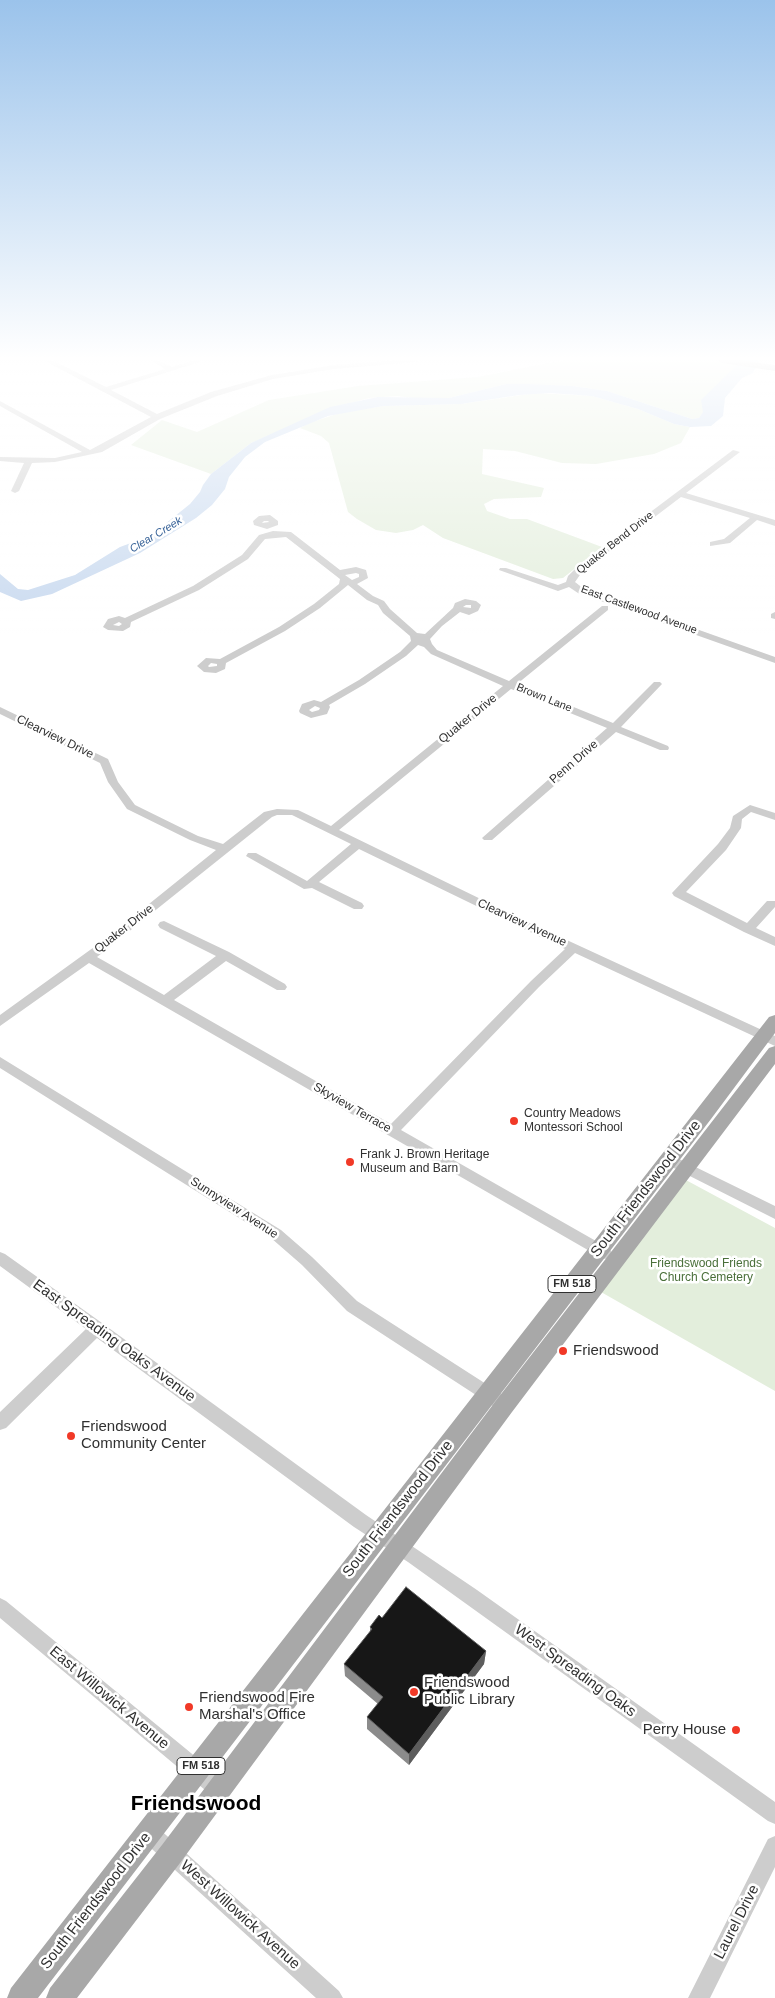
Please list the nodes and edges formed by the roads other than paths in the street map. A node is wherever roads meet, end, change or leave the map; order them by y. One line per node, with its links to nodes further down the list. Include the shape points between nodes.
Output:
1 (88, 453): 4 (street)
2 (734, 453): 6 (street, Quaker Bend Drive)
3 (0, 458): 4 (street)
4 (28, 461): 5 (street)
5 (15, 490)
6 (680, 494): 7 (street); 12 (street, Quaker Bend Drive, via 579,570)
7 (756, 517): 8 (street); 9 (street, via 728,541)
8 (775, 523)
9 (713, 544)
10 (503, 570): 12 (street, East Castlewood Avenue, via 558,588)
11 (348, 581): 13 (street); 13 (street); 16 (street, Brown Lane, via 288,534 271,530 245,557 196,588); 17 (street, Brown Lane, via 370,598 374,606)
12 (570, 583): 19 (street, East Castlewood Avenue, via 581,591)
13 (336, 592): 20 (street, via 282,629)
14 (605, 608): 22 (street, Quaker Drive)
15 (458, 609): 17 (street)
16 (126, 621)
17 (423, 642): 18 (street); 18 (street, via 419,650); 22 (street, Brown Lane)
18 (403, 654): 23 (street)
19 (775, 660)
20 (221, 662)
21 (657, 684): 25 (street, Penn Drive)
22 (510, 685): 25 (street, Brown Lane); 29 (street, Quaker Drive)
23 (322, 705)
24 (0, 710): 32 (street, Clearview Drive, via 104,761 113,782 131,807 194,838)
25 (615, 727): 26 (street, Brown Lane); 30 (street, Penn Drive)
26 (664, 748)
27 (269, 814): 29 (street, Clearview Avenue, via 294,812); 32 (street, Quaker Drive)
28 (775, 817): 38 (street, via 750,808 737,818 735,828 722,847 678,893)
29 (331, 831): 31 (street, Clearview Avenue)
30 (488, 838)
31 (358, 844): 34 (street); 40 (street, Clearview Avenue)
32 (225, 849): 42 (street, Quaker Drive)
33 (252, 856): 34 (street, via 308,886)
34 (311, 884): 36 (street)
35 (771, 904): 38 (street)
36 (358, 906)
37 (164, 925): 41 (street)
38 (748, 929): 39 (street)
39 (775, 942)
40 (574, 947): 46 (street, Clearview Avenue); 49 (street)
41 (224, 954): 43 (street); 44 (street)
42 (88, 957): 44 (street, Skyview Terrace); 45 (street, Quaker Drive)
43 (281, 987)
44 (164, 1001): 49 (street, Skyview Terrace)
45 (0, 1021)
46 (771, 1032): 50 (main road, South Friendswood Drive / FM 518)
47 (775, 1052): 50 (main road, South Friendswood Drive / FM 518)
48 (0, 1062): 57 (street, Sunnyview Avenue, via 276,1234 352,1306)
49 (392, 1131): 53 (street, Skyview Terrace)
50 (694, 1142): 51 (main road, South Friendswood Drive / FM 518)
51 (677, 1163): 52 (street); 53 (main road, South Friendswood Drive / FM 518); 55 (main road, South Friendswood Drive / FM 518)
52 (775, 1213)
53 (599, 1249): 55 (street, Skyview Terrace); 57 (main road, South Friendswood Drive / FM 518)
54 (0, 1258): 56 (street, East Spreading Oaks Avenue)
55 (616, 1259): 57 (main road, South Friendswood Drive / FM 518)
56 (97, 1328): 58 (street); 59 (street, East Spreading Oaks Avenue)
57 (496, 1400): 59 (main road, South Friendswood Drive / FM 518)
58 (0, 1424)
59 (389, 1540): 61 (main road, South Friendswood Drive / FM 518); 62 (main road, South Friendswood Drive / FM 518); 63 (street, West Spreading Oaks)
60 (0, 1607): 61 (street, East Willowick Avenue)
61 (197, 1771): 62 (street, East Willowick Avenue); 64 (main road, South Friendswood Drive / FM 518)
62 (218, 1788): 66 (main road, South Friendswood Drive / FM 518)
63 (775, 1814)
64 (149, 1833): 66 (street, West Willowick Avenue); 67 (main road, South Friendswood Drive / FM 518)
65 (775, 1846): 70 (street, Laurel Drive)
66 (171, 1854): 68 (main road, South Friendswood Drive / FM 518); 69 (street, West Willowick Avenue)
67 (21, 1998)
68 (60, 1998)
69 (332, 1998)
70 (699, 1998)

